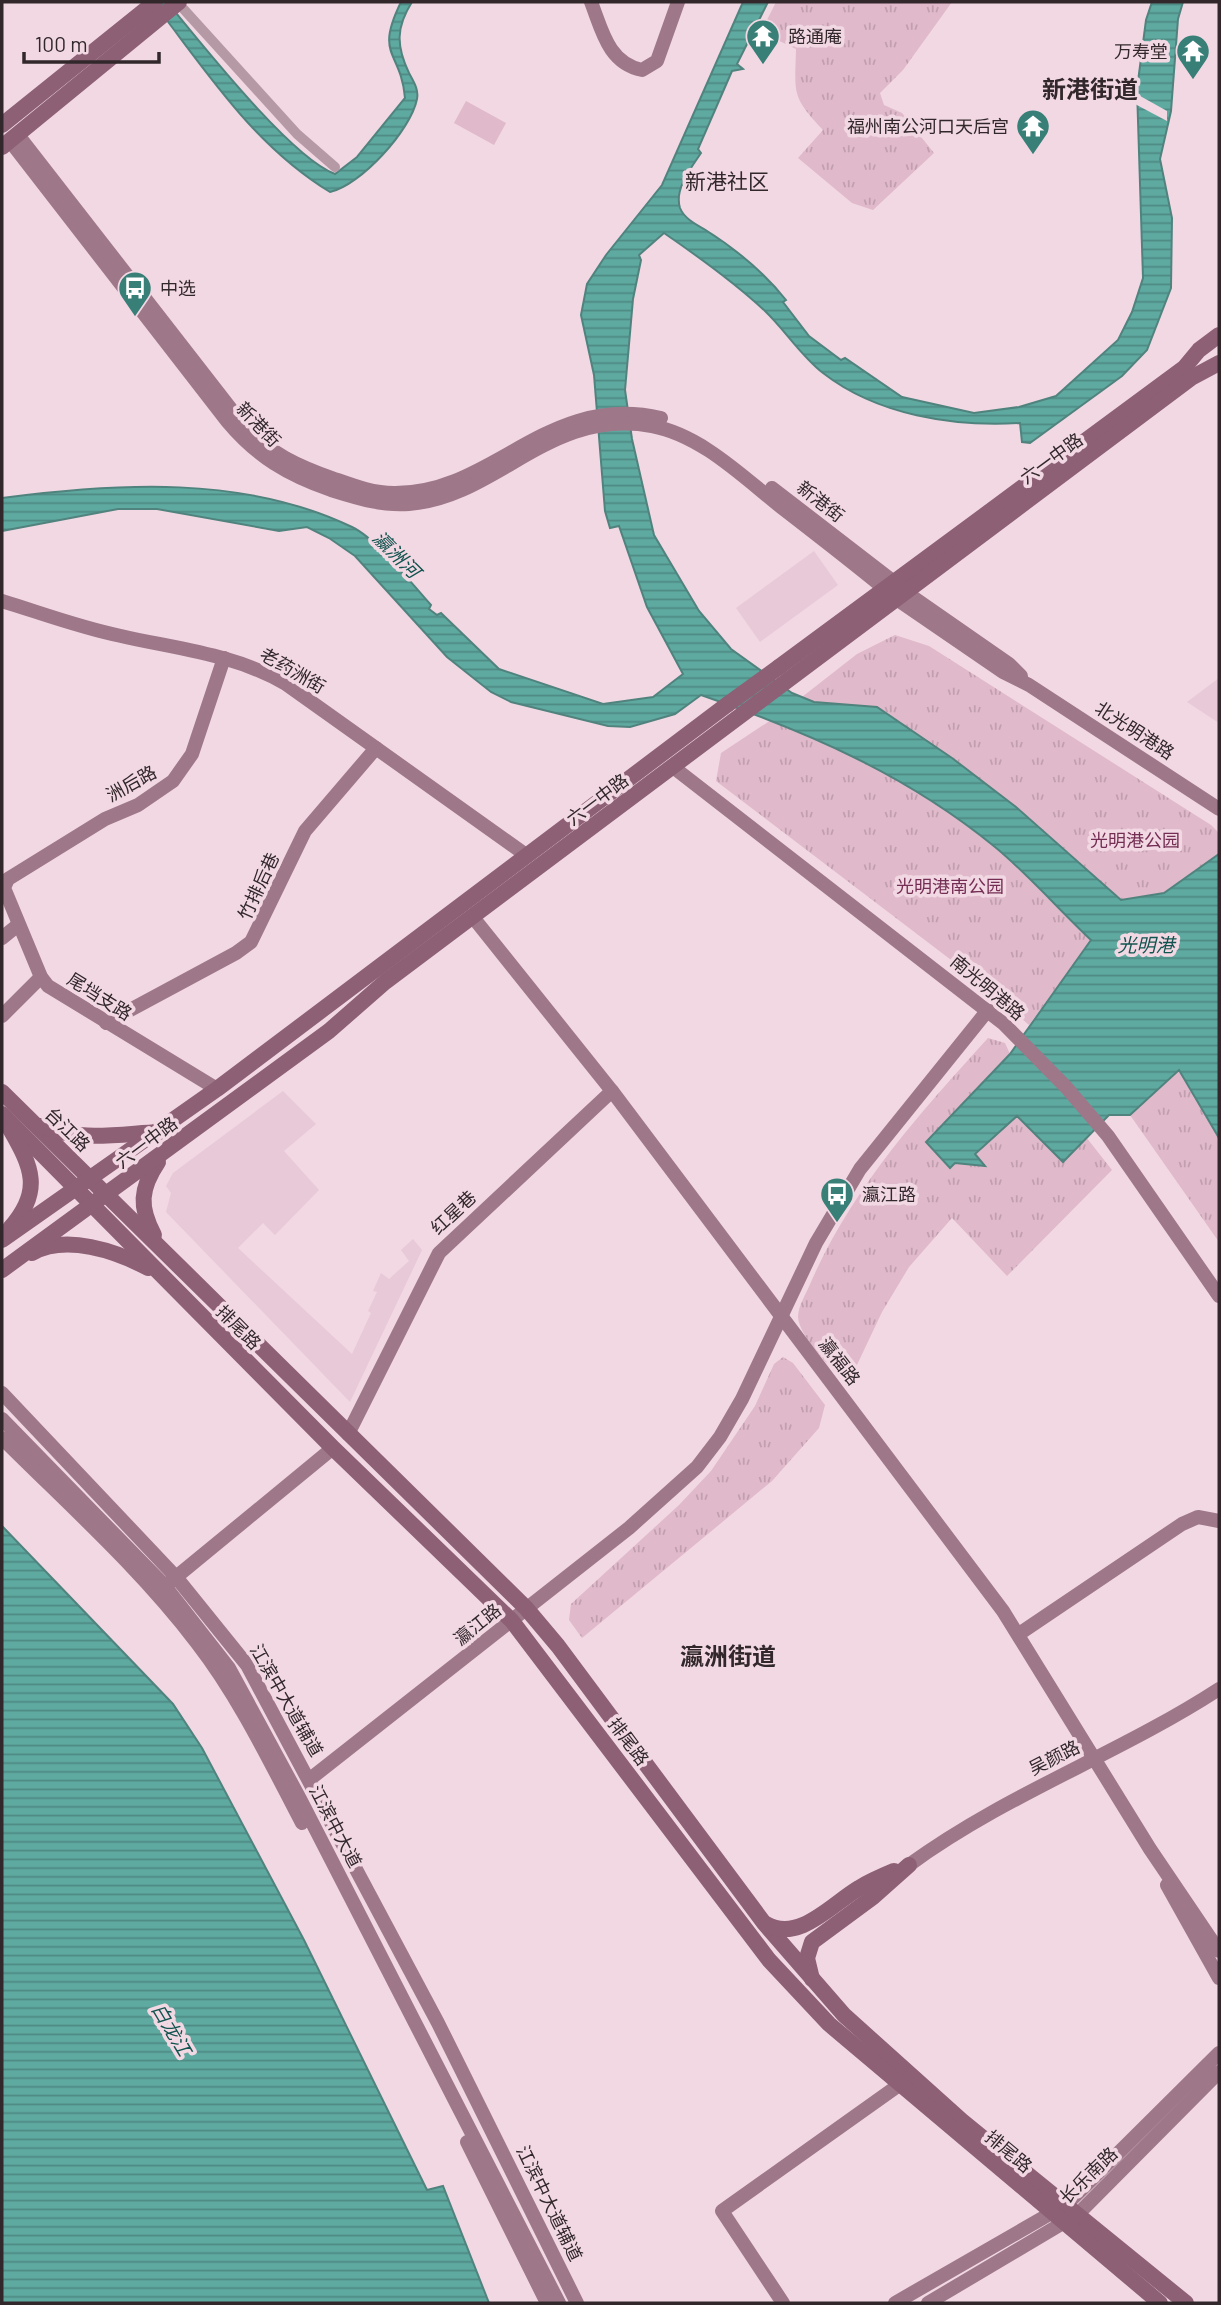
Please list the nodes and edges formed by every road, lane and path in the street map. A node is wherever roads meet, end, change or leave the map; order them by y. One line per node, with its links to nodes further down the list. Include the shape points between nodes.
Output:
1 (591, 2): 2 (street, via 615,57 642,71 657,61)
2 (678, 2)
3 (176, 4): 4 (main road); 7 (street, via 297,134)
4 (150, 12): 5 (main road); 6 (main road)
5 (2, 125)
6 (10, 141): 11 (street, 新港街, via 236,432 262,458 291,475 366,501 417,503 447,495 589,422 649,420 682,426 711,442)
7 (335, 167)
8 (1219, 335): 10 (main road, 六一中路, via 1199,350)
9 (1218, 356): 10 (main road)
10 (1188, 373): 11 (main road, 六一中路)
11 (895, 590): 15 (main road, 六一中路, via 796,674); 16 (street, 北光明港路, via 1009,664 1029,685); 17 (main road, 六一中路, bridge, via 779,667)
12 (2, 601): 13 (street, 老药洲街, via 101,632)
13 (223, 658): 14 (street, 老药洲街, via 276,678); 18 (street, 洲后路, via 192,754 173,781)
14 (376, 748): 17 (street, 老药洲街); 25 (street, 竹排后巷, via 304,831 251,942)
15 (673, 767): 19 (main road, 六一中路); 23 (street, 南光明港路)
16 (1219, 809)
17 (526, 855): 26 (main road, 六一中路)
18 (4, 886): 20 (street, 尾垱支路)
19 (472, 916): 28 (street, 瀛福路); 32 (main road, 六一中路, via 329,1031)
20 (18, 925): 21 (street); 22 (street, 尾垱支路)
21 (2, 939)
22 (41, 977): 24 (street); 25 (street, 尾垱支路, via 53,990)
23 (988, 1010): 39 (street, 南光明港路, via 1060,1080 1108,1136); 40 (street, 瀛江路, via 860,1169 816,1243)
24 (2, 1016)
25 (106, 1023): 26 (street, 尾垱支路)
26 (217, 1089): 31 (main road, 六一中路)
27 (2, 1091): 30 (main road, 台江路)
28 (612, 1091): 40 (street, 瀛福路); 43 (street, 红星巷, via 439,1253)
29 (2, 1114): 33 (main road, 台江路); 35 (main road, via 32,1179 25,1208)
30 (29, 1118): 31 (main road, via 55,1131 79,1135); 33 (main road, 台江路)
31 (159, 1132): 33 (main road, 六一中路)
32 (169, 1149): 34 (main road, 六一中路); 36 (main road, via 147,1180 142,1207 154,1235)
33 (84, 1183): 34 (main road, 排尾路); 35 (main road, 六一中路)
34 (101, 1199): 36 (main road, 排尾路); 37 (main road, 六一中路); 38 (main road, 排尾路)
35 (2, 1238)
36 (174, 1262): 43 (main road, 排尾路)
37 (5, 1268): 38 (main road, via 37,1250 85,1247 114,1252)
38 (160, 1275): 45 (main road, 排尾路)
39 (1219, 1296)
40 (781, 1318): 48 (street, 瀛江路, via 742,1399 697,1467 658,1505); 50 (street, 瀛福路)
41 (2, 1393): 47 (street, 江滨中大道辅道)
42 (2, 1419): 47 (street, 江滨中大道)
43 (348, 1434): 48 (main road, 排尾路)
44 (2, 1437): 47 (street, 江滨中大道)
45 (333, 1448): 47 (street); 49 (main road, 排尾路)
46 (1219, 1521): 50 (street, via 1198,1517 1182,1524)
47 (166, 1586): 53 (street, 江滨中大道辅道, via 247,1665); 65 (street, 江滨中大道, via 240,1708 396,2002); 66 (street, 江滨中大道, via 235,1680)
48 (526, 1608): 49 (street, 瀛江路); 57 (main road, 排尾路)
49 (512, 1621): 53 (street, 瀛江路); 63 (main road, 排尾路, via 769,1960 829,2024)
50 (1018, 1634): 52 (street, 瀛福路)
51 (1219, 1689): 52 (street, 吴颜路)
52 (1095, 1758): 54 (street, 瀛福路); 55 (street, 吴颜路, via 971,1821)
53 (310, 1779): 67 (street, 江滨中大道辅道, via 438,2022)
54 (1150, 1849): 58 (street); 59 (street)
55 (909, 1865): 56 (main road, via 873,1897)
56 (833, 1915): 57 (main road, via 791,1929 779,1930); 60 (main road, via 809,1947 807,1965)
57 (764, 1923): 60 (main road, 排尾路)
58 (1219, 1951)
59 (1219, 1978)
60 (813, 1981): 64 (main road, 排尾路, via 844,2015)
61 (1219, 2053): 64 (street)
62 (1219, 2072): 64 (street, 长乐南路)
63 (899, 2085): 64 (main road, 排尾路); 68 (street, via 722,2211)
64 (1066, 2213): 69 (street); 70 (street, 长乐南路); 71 (main road, 排尾路); 72 (main road, 排尾路)
65 (547, 2303)
66 (559, 2303)
67 (577, 2303)
68 (783, 2303)
69 (895, 2303)
70 (928, 2303)
71 (1160, 2303)
72 (1186, 2303)

